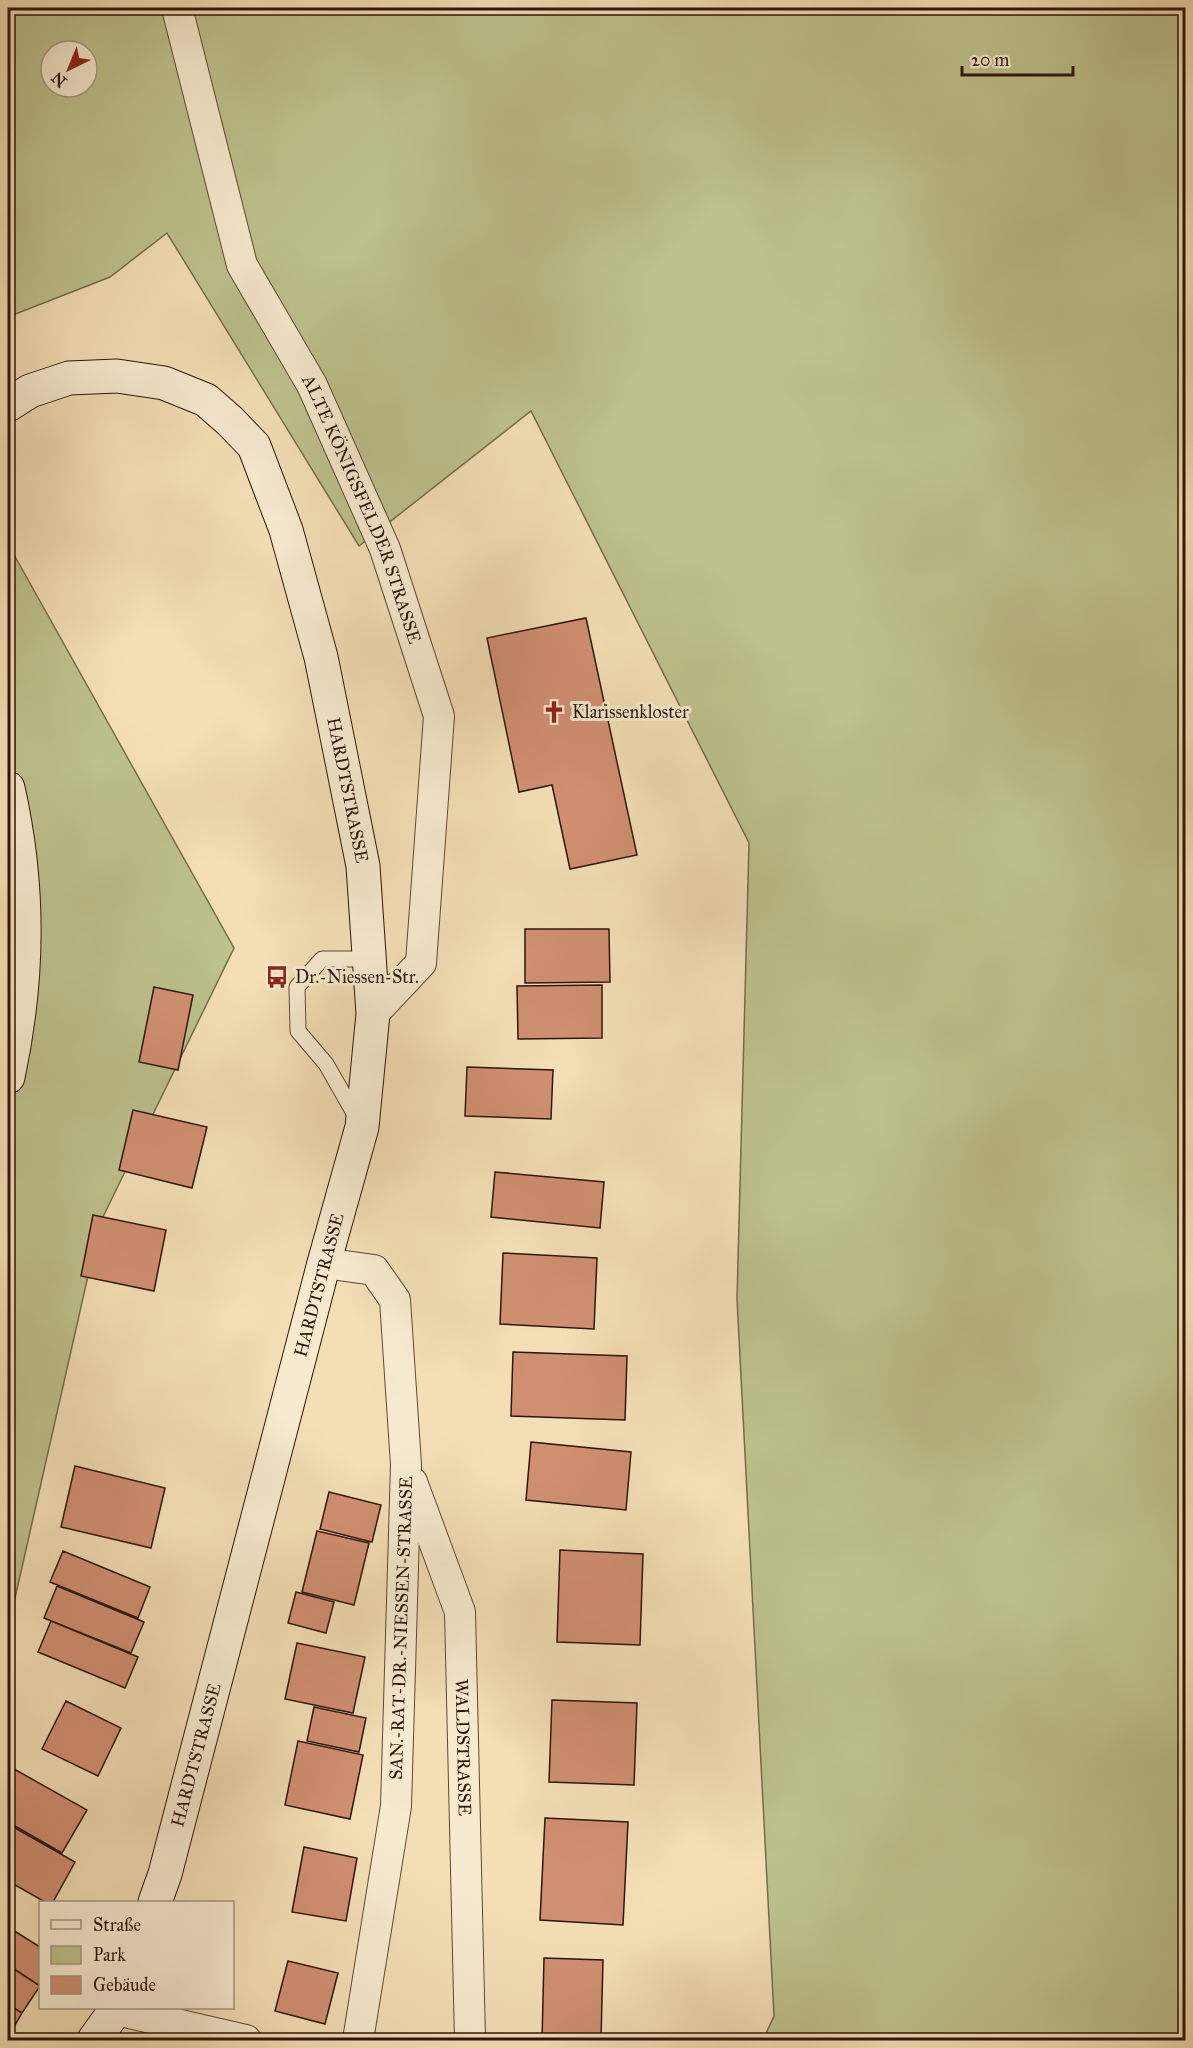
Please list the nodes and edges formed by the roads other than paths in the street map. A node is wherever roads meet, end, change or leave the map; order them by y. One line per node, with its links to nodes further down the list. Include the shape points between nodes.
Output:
1 (177, 8): 5 (street, ALTE KÖNIGSFELDER STRASSE, via 242,265 312,385 385,549 439,716 421,963)
2 (8, 405): 4 (main road, HARDTSTRASSE, via 30,391 69,378 117,376 164,382 206,400 254,446 286,530 321,657 363,866)
3 (8, 788): 6 (main road, via 24,896 24,970 19,1024)
4 (370, 959): 5 (main road, HARDTSTRASSE); 7 (lane, via 322,959 297,987 298,1031 326,1064)
5 (373, 1014): 7 (main road, HARDTSTRASSE)
6 (8, 1077)
7 (362, 1127): 8 (main road, HARDTSTRASSE)
8 (324, 1263): 9 (street, SAN.-RAT-DR.-NIESSEN-STRASSE, via 374,1270 395,1300); 10 (main road, HARDTSTRASSE)
9 (406, 1465): 14 (street, SAN.-RAT-DR.-NIESSEN-STRASSE, via 396,1806); 15 (street, WALDSTRASSE, via 459,1612)
10 (155, 1901)
11 (116, 2009): 12 (main road); 13 (street)
12 (94, 2040)
13 (246, 2040)
14 (358, 2040)
15 (470, 2040)

